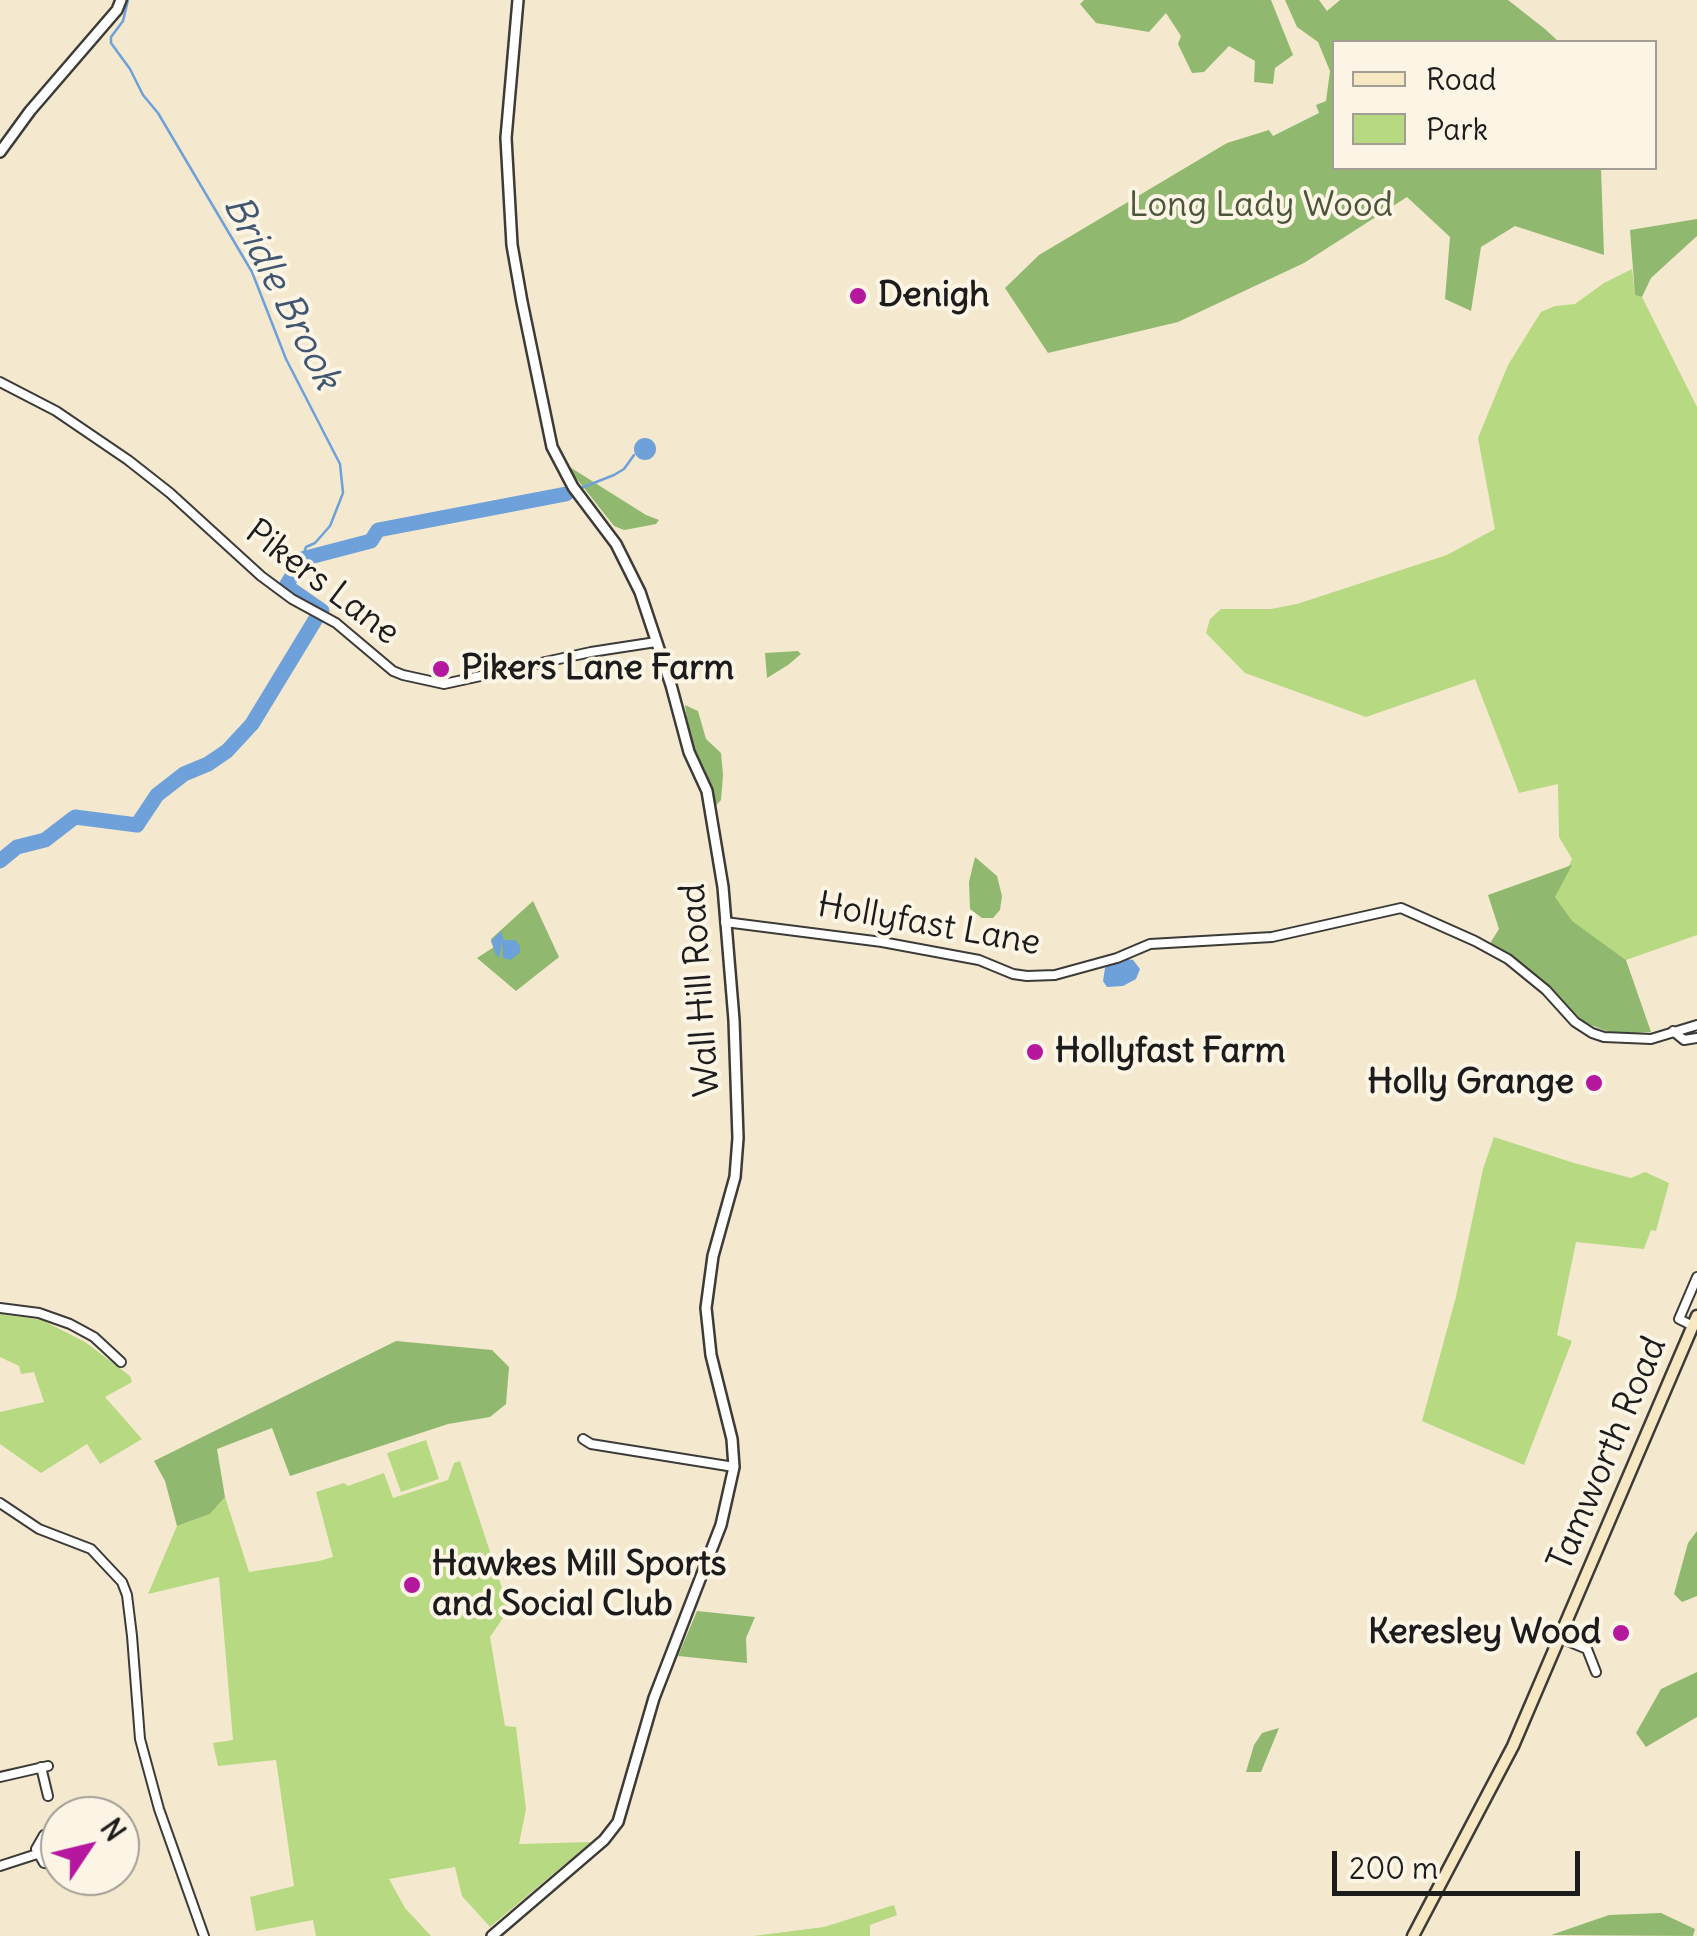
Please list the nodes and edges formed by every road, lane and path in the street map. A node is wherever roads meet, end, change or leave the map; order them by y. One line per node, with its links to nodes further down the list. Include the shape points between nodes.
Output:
1 (121, 0): 3 (street)
2 (518, 0): 5 (street, Wall Hill Road, via 506,138 512,246 552,447 616,544)
3 (0, 152)
4 (0, 382): 5 (street, Pikers Lane, via 128,460 261,576 403,675 444,684)
5 (656, 642): 6 (street, Wall Hill Road, via 706,790)
6 (725, 922): 8 (street, Hollyfast Lane, via 882,942 1027,976 1055,975 1150,944 1272,937 1402,908 1508,960 1592,1033 1651,1039); 15 (street, Wall Hill Road, via 738,1138 706,1308)
7 (1697, 1025): 8 (street, Hollyfast Lane)
8 (1672, 1031): 9 (street, Hollyfast Lane, via 1684,1040)
9 (1697, 1038)
10 (1697, 1277): 12 (street, via 1679,1319)
11 (0, 1308): 13 (street, via 70,1324)
12 (1695, 1321): 17 (main road, Tamworth Road)
13 (121, 1362)
14 (583, 1439): 15 (street)
15 (734, 1467): 26 (street, Wall Hill Road, via 721,1524 654,1698 618,1822)
16 (0, 1504): 25 (street, via 39,1529 92,1549 122,1582 140,1738)
17 (1560, 1638): 18 (street, via 1587,1649); 27 (main road, Tamworth Road, via 1513,1746)
18 (1596, 1672)
19 (0, 1777): 20 (street, via 45,1766)
20 (48, 1796)
21 (40, 1839): 22 (street)
22 (37, 1854): 23 (street); 24 (street)
23 (40, 1857)
24 (0, 1866)
25 (204, 1936)
26 (492, 1936)
27 (1413, 1936)

